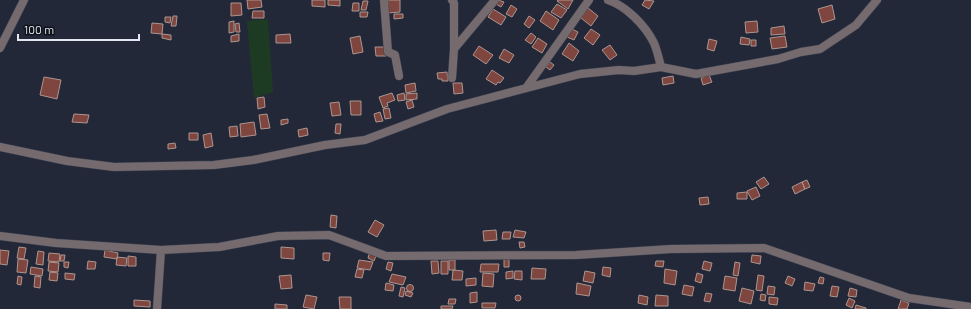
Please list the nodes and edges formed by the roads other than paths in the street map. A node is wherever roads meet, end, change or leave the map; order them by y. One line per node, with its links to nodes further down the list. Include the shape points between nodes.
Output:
1 (24, 0): 8 (street)
2 (384, 0): 11 (street, via 388,52 395,55)
3 (452, 0): 9 (street)
4 (495, 0): 9 (street)
5 (589, 0): 13 (street)
6 (608, 0): 10 (street, via 628,12 647,31)
7 (877, 0): 10 (street, via 856,25 820,49 696,74)
8 (0, 48)
9 (454, 49): 12 (street)
10 (661, 67): 13 (street, via 580,74)
11 (399, 76)
12 (452, 78)
13 (526, 88): 14 (street, via 447,109 365,140 214,165 114,167 67,161)
14 (0, 147)
15 (0, 236): 16 (street)
16 (160, 250): 17 (street, via 219,247 278,236 329,235 386,256 576,255 671,249 764,248 909,298); 18 (street)
17 (971, 307)
18 (157, 309)

